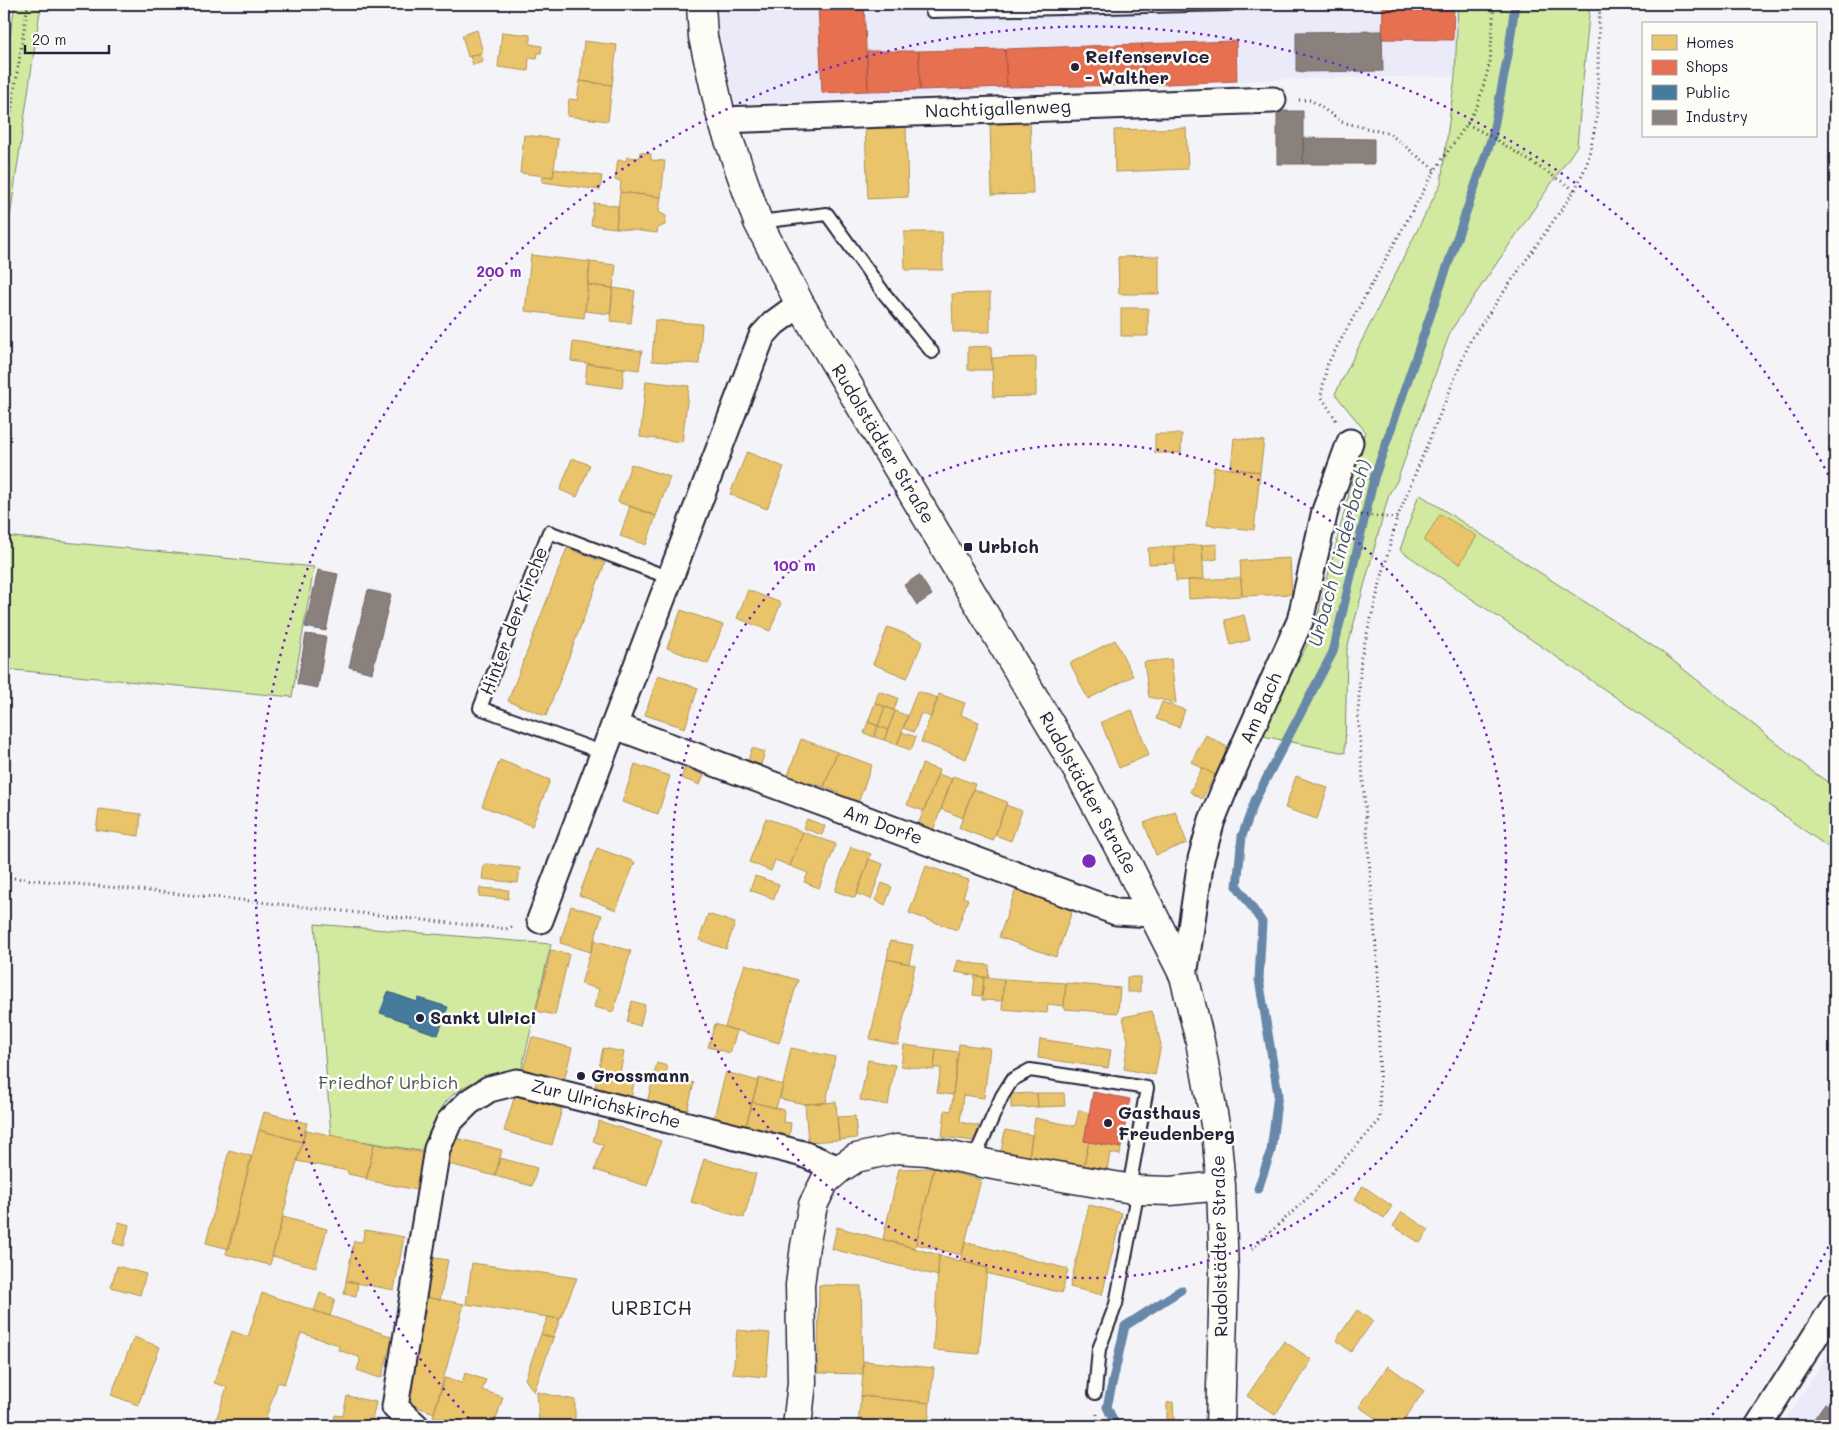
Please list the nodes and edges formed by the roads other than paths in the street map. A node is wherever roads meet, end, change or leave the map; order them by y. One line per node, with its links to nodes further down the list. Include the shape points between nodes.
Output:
1 (701, 4): 5 (street, Rudolstädter Straße, via 703,37)
2 (932, 4): 3 (lane, via 932,11)
3 (1230, 4)
4 (1273, 100): 5 (street, Nachtigallenweg)
5 (722, 120): 6 (street, Rudolstädter Straße)
6 (758, 222): 7 (street, Rudolstädter Straße); 8 (lane, via 827,214 883,292)
7 (800, 304): 10 (street, via 762,336); 13 (street, Rudolstädter Straße, via 1079,773)
8 (932, 352)
9 (1350, 442): 15 (street, Am Bach, via 1325,511 1300,621 1212,820 1201,859)
10 (670, 578): 11 (street); 12 (lane, Hinter der Kirche, via 549,532 480,708)
11 (615, 726): 12 (street); 13 (street, Am Dorfe, via 1116,912)
12 (604, 753): 14 (street)
13 (1153, 914): 15 (street, Rudolstädter Straße)
14 (540, 920)
15 (1184, 976): 18 (street, Rudolstädter Straße, via 1216,1130)
16 (973, 1161): 17 (street, via 927,1151 896,1149 856,1158); 19 (street); 19 (lane, via 1012,1080 1030,1070 1147,1088)
17 (839, 1169): 22 (street, Zur Ulrichskirche, via 803,1154 517,1082 490,1089 469,1102 449,1122 437,1149 395,1407); 23 (street, via 825,1181 813,1206 805,1246 800,1285 802,1383)
18 (1221, 1186): 19 (street, via 1170,1191); 24 (street, Rudolstädter Straße, via 1224,1274)
19 (1134, 1189): 21 (lane, via 1116,1304 1099,1348)
20 (1835, 1305): 26 (street)
21 (1095, 1393)
22 (412, 1423)
23 (798, 1426)
24 (1220, 1426): 25 (street)
25 (1230, 1426)
26 (1758, 1426)

